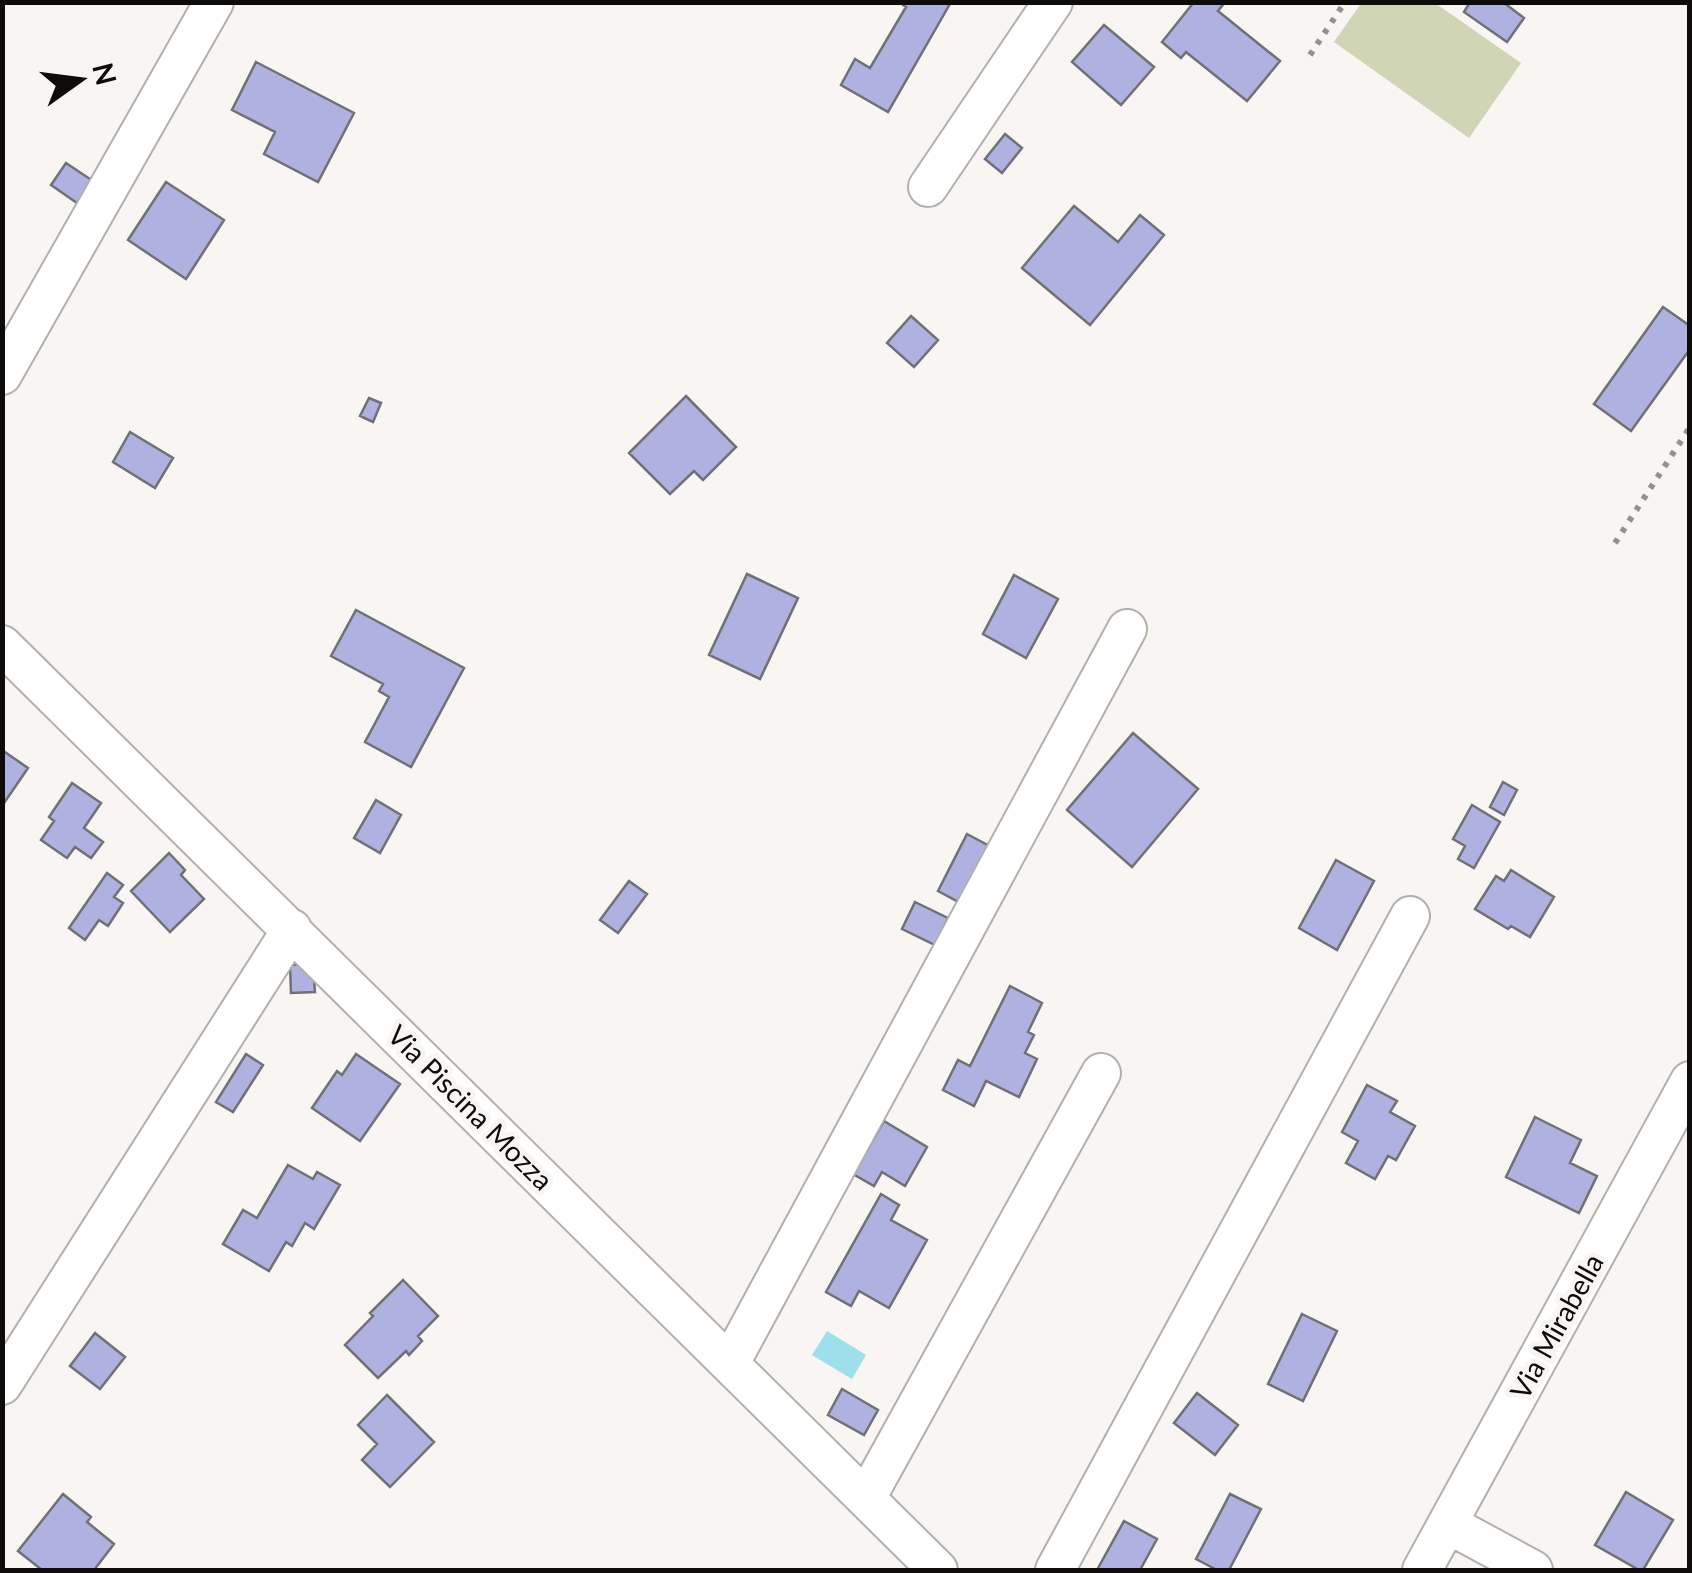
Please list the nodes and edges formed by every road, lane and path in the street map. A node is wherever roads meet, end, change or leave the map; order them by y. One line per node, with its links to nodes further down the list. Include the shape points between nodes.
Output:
1 (214, 2): 6 (street)
2 (1053, 2): 5 (street)
3 (1344, 2): 4 (path)
4 (1310, 55)
5 (928, 187)
6 (2, 375)
7 (1690, 426): 8 (path)
8 (1616, 543)
9 (1127, 629): 15 (street)
10 (2, 644): 12 (street, Via Piscina Mozza)
11 (1410, 916): 20 (street)
12 (292, 929): 15 (street, Via Piscina Mozza); 16 (street)
13 (1101, 1073): 17 (street)
14 (1690, 1081): 18 (street, Via Mirabella)
15 (730, 1364): 17 (street, Via Piscina Mozza)
16 (2, 1385)
17 (866, 1498): 19 (street, Via Piscina Mozza)
18 (1448, 1524): 21 (street, Via Mirabella); 22 (street)
19 (938, 1570)
20 (1055, 1570)
21 (1422, 1570)
22 (1533, 1570)

